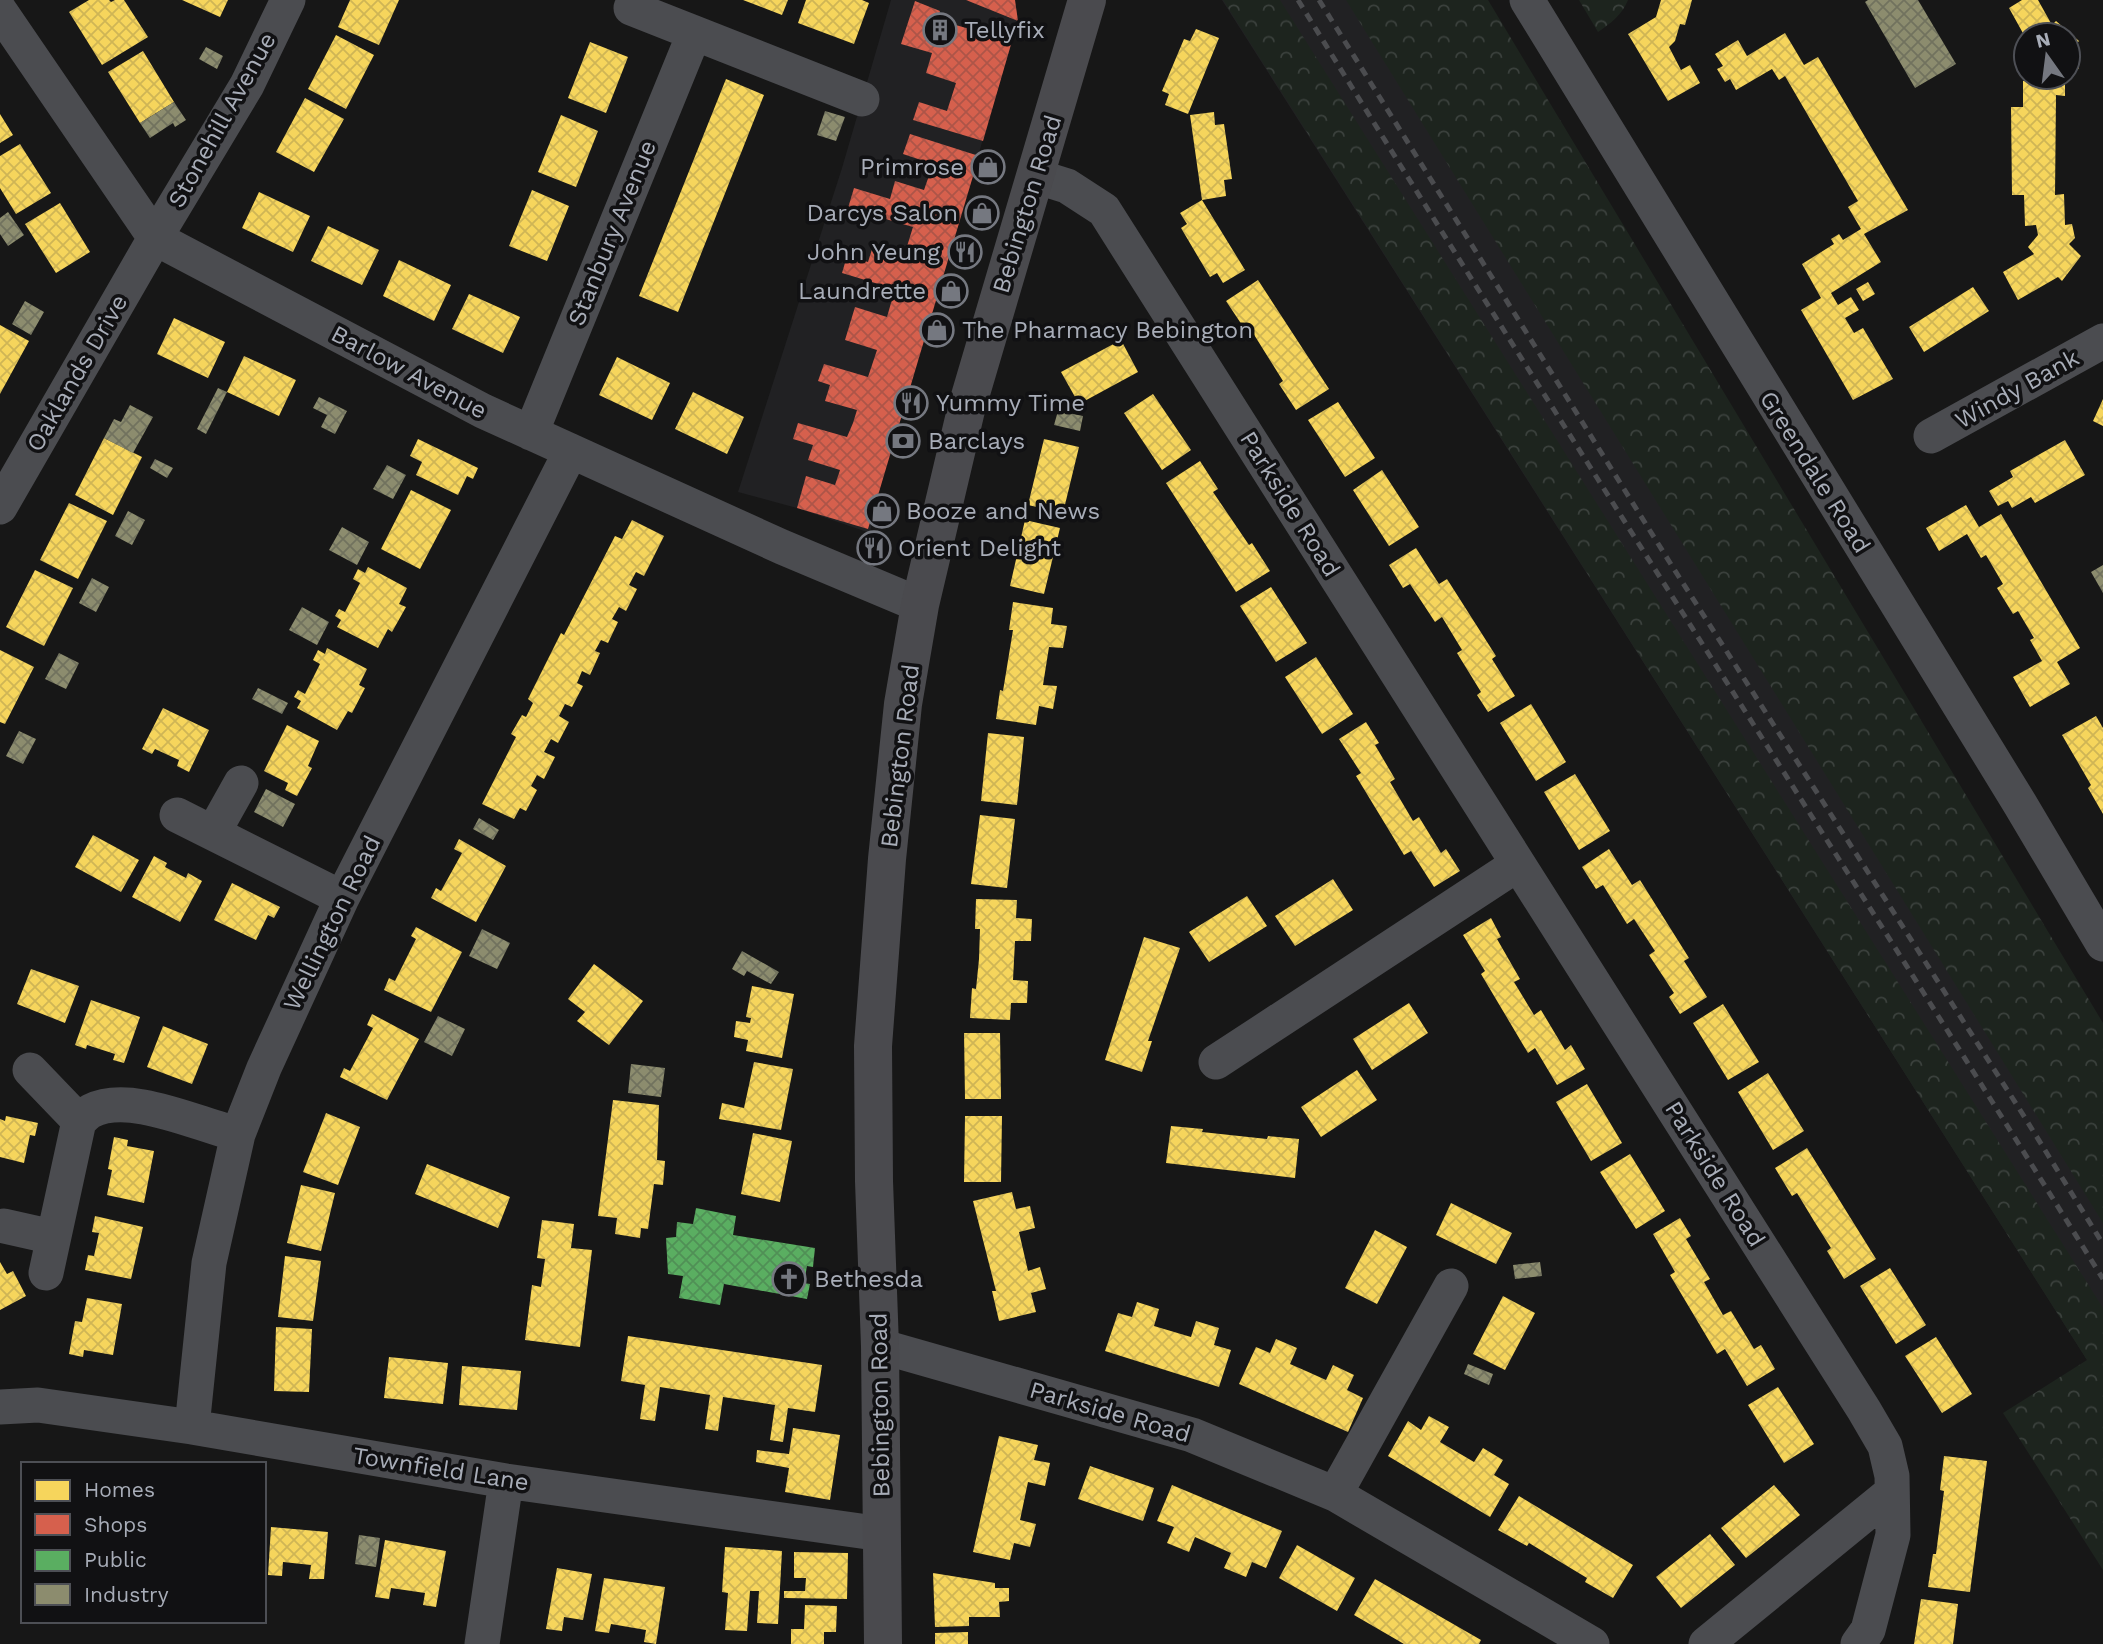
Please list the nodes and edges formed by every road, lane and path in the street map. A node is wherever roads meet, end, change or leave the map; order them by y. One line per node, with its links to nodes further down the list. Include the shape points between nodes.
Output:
1 (288, 0): 9 (street, Stonehill Avenue, via 247,85)
2 (1087, 0): 8 (main road, Bebington Road)
3 (1527, 0): 21 (street, Greendale Road)
4 (631, 8): 6 (street)
5 (0, 11): 9 (street, Barlow Avenue)
6 (694, 34): 7 (street); 11 (street, Stanbury Avenue)
7 (862, 99)
8 (1035, 176): 15 (main road, Bebington Road, via 966,410); 19 (street, Parkside Road, via 1067,186 1104,210)
9 (155, 238): 11 (street, Barlow Avenue); 14 (street, Oaklands Drive)
10 (2103, 341): 12 (street, Windy Bank)
11 (531, 433): 13 (street, Barlow Avenue)
12 (1931, 436)
13 (571, 451): 15 (street, Barlow Avenue); 20 (street, Wellington Road)
14 (0, 507)
15 (920, 606): 30 (main road, Bebington Road, via 903,704 873,1046)
16 (241, 783): 18 (street)
17 (177, 815): 18 (street)
18 (213, 833): 20 (street)
19 (1518, 864): 22 (street); 34 (street, Parkside Road, via 1864,1410 1885,1446)
20 (342, 898): 25 (street, Wellington Road)
21 (2103, 944)
22 (1216, 1062)
23 (30, 1070): 24 (street)
24 (79, 1121): 25 (street, via 92,1110 132,1104); 27 (street)
25 (239, 1134): 32 (street, Wellington Road, via 209,1263)
26 (4, 1226): 27 (street)
27 (53, 1237): 28 (street)
28 (46, 1273)
29 (1451, 1286): 35 (street)
30 (880, 1346): 35 (street, Parkside Road, via 1192,1435); 36 (main road, Bebington Road)
31 (0, 1407): 32 (street, Townfield Lane, via 38,1405)
32 (192, 1427): 33 (street, Townfield Lane)
33 (506, 1481): 36 (street, Townfield Lane); 37 (street)
34 (1892, 1492): 40 (street); 41 (street, Parkside Road, via 1893,1535 1868,1630)
35 (1335, 1494): 39 (street, Parkside Road)
36 (882, 1534): 38 (main road, Bebington Road)
37 (482, 1644)
38 (883, 1644)
39 (1592, 1644)
40 (1706, 1644)
41 (1858, 1644)

